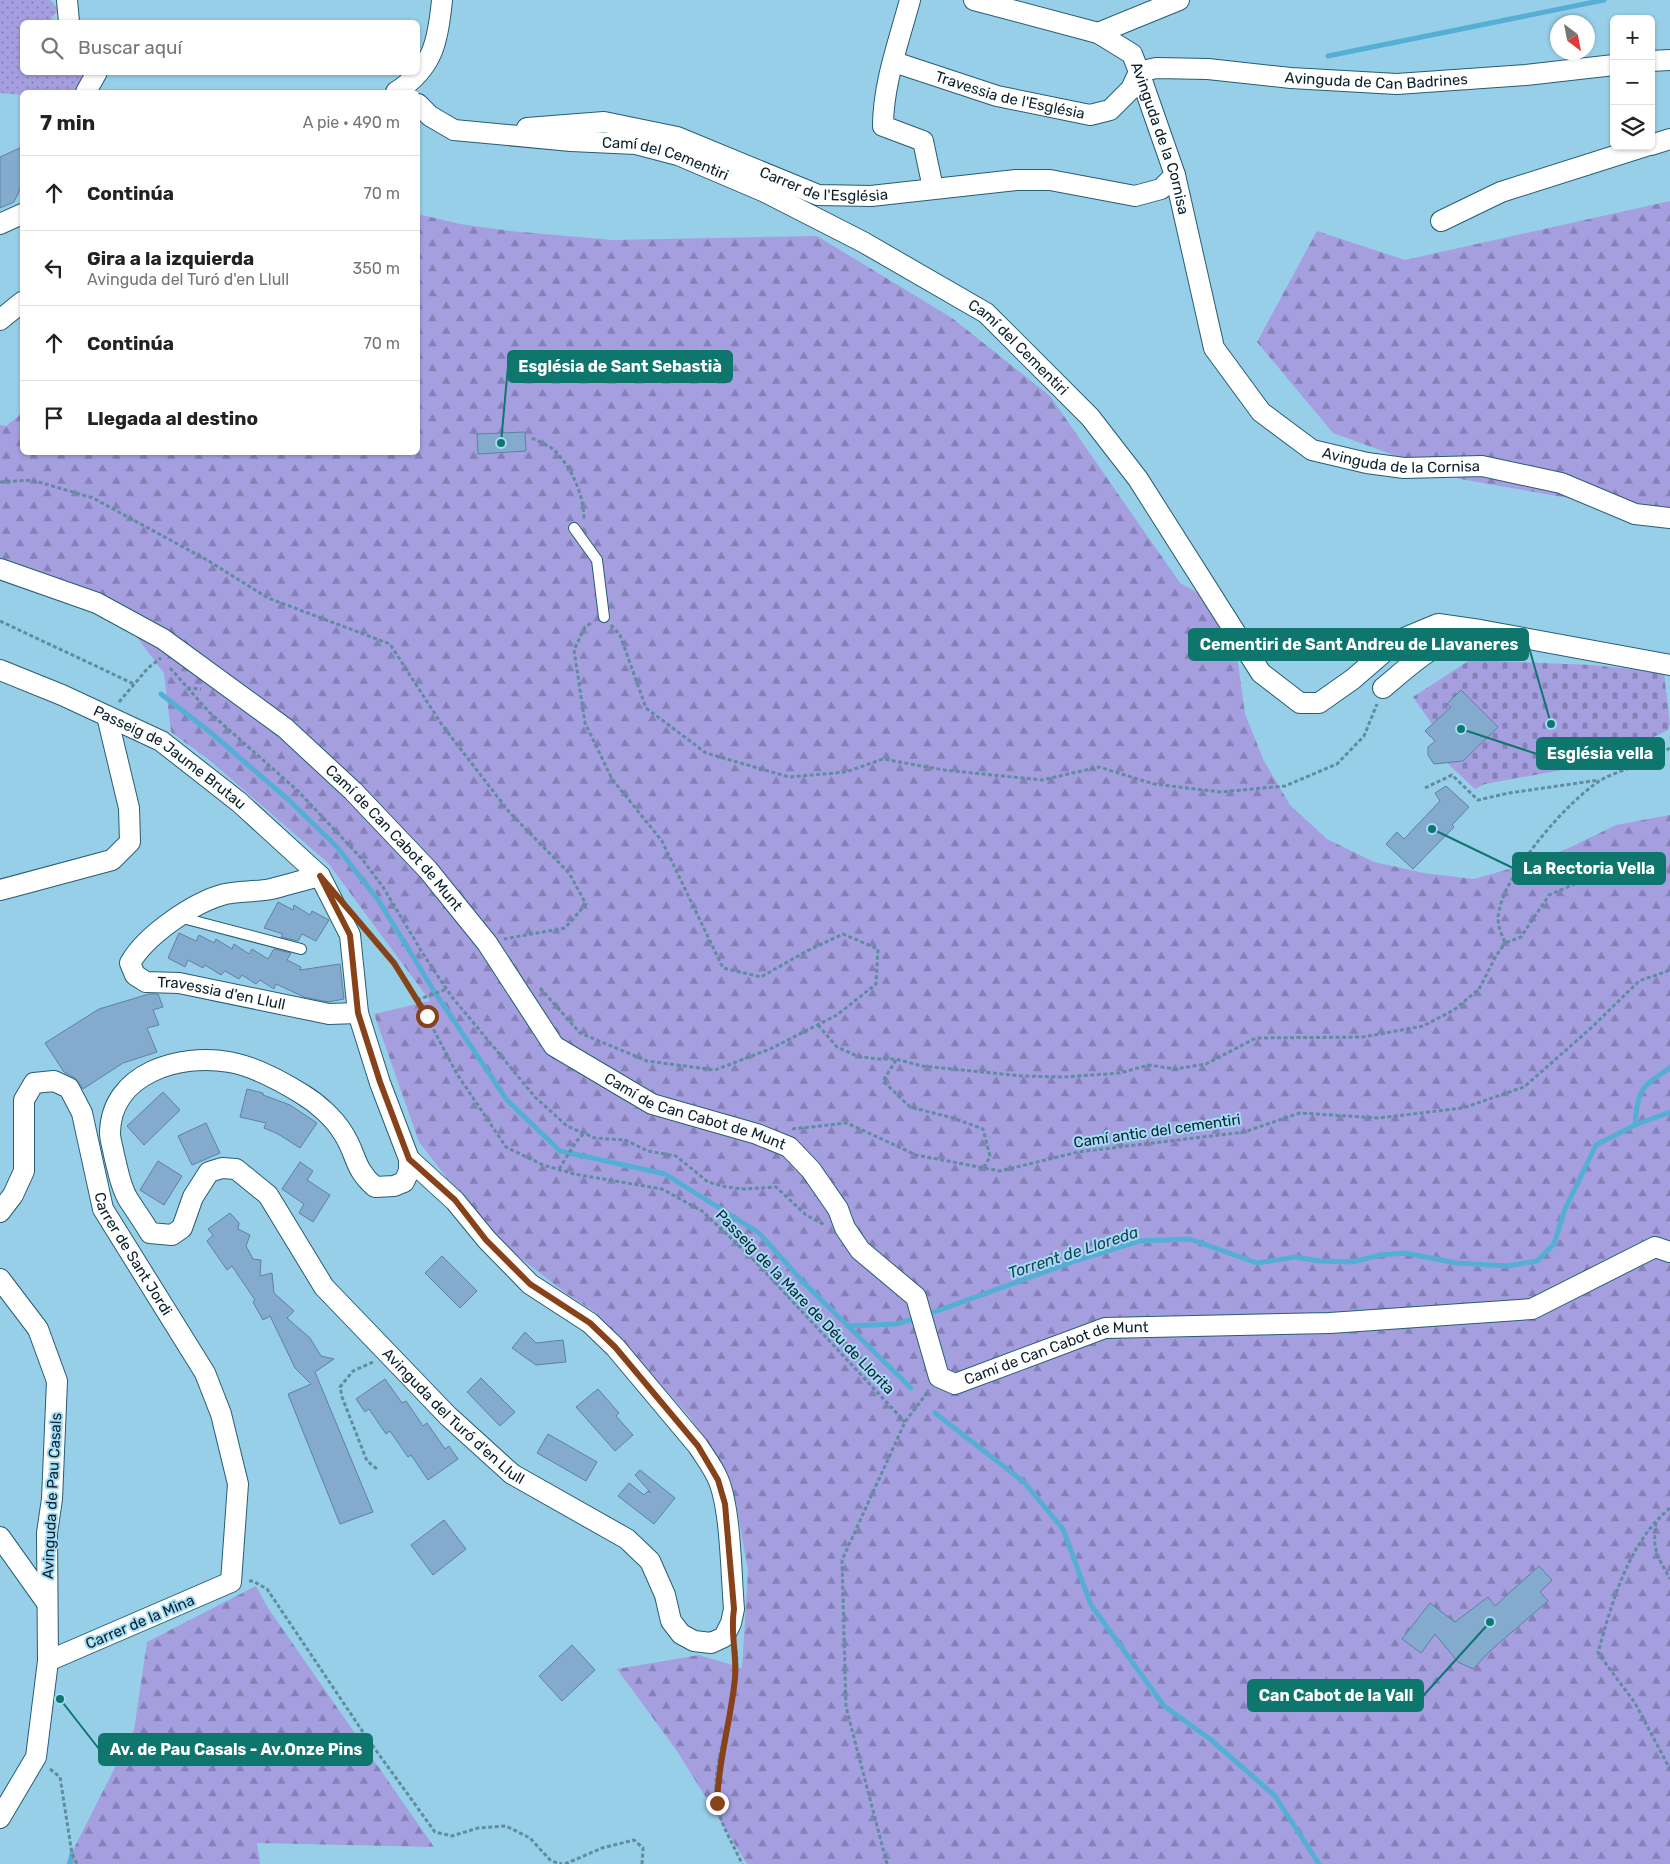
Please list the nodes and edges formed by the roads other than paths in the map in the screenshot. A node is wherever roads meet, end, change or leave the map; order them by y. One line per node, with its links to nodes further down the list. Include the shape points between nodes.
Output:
1 (67, 0): 6 (street)
2 (442, 0): 12 (street, via 434,52)
3 (910, 0): 9 (street)
4 (974, 0): 7 (street, Avinguda de la Cornisa)
5 (1179, 0): 7 (street)
6 (69, 20)
7 (1098, 33): 13 (street, Avinguda de la Cornisa, via 1132,54)
8 (1670, 60): 10 (street)
9 (894, 62): 13 (street, Travessia de l'Església, via 997,96 1090,115 1110,110 1131,90); 24 (street, via 883,109 883,126 923,141)
10 (1655, 62)
11 (1610, 66): 13 (street, Avinguda de Can Badrines, via 1397,84 1208,69 1156,68)
12 (420, 72)
13 (1140, 72): 23 (street, Avinguda de la Cornisa)
14 (95, 75): 16 (street)
15 (418, 75): 17 (street)
16 (87, 90)
17 (402, 90)
18 (420, 106): 19 (street, Camí del Cementiri, via 454,130)
19 (482, 132): 24 (street, Carrer de l'Església, via 604,122 677,137 818,195 871,196); 32 (street, Camí del Cementiri, via 636,144 678,155 765,192 863,242 986,313 1090,418 1138,479 1261,673 1300,703 1318,703 1353,679 1397,640 1438,624)
20 (1670, 139): 21 (street)
21 (1655, 144)
22 (1633, 150): 25 (street, via 1501,192)
23 (1175, 175): 24 (street, Carrer de l'Església, via 1161,189 1135,196 1050,180); 28 (street, Avinguda de la Cornisa, via 1214,348 1261,412 1312,450 1404,468 1482,466 1561,483 1635,514)
24 (934, 188)
25 (1441, 221)
26 (20, 304): 27 (street)
27 (0, 320)
28 (1670, 518)
29 (579, 526): 31 (lane, via 597,560)
30 (0, 569): 44 (street, Camí de Can Cabot de Munt, via 97,603 163,639 284,728 353,791 428,870 486,943 554,1046 652,1104 757,1134 789,1147 811,1170 838,1209 845,1228 860,1250 916,1297 938,1377 955,1384 1105,1328 1330,1323 1532,1309 1655,1247)
31 (604, 617)
32 (1480, 630): 33 (street, Camí del Cementiri); 35 (street, via 1452,637 1423,655)
33 (1670, 665)
34 (0, 670): 36 (street, Passeig de Jaume Brutau)
35 (1383, 688)
36 (107, 716): 37 (street, Passeig de Jaume Brutau, via 161,741 239,802); 38 (street, via 128,808 130,842 112,860)
37 (320, 876): 39 (street, Travessia d'en Llull, via 270,889 224,894); 41 (street, via 350,935)
38 (0, 890)
39 (179, 917): 40 (lane); 41 (street, Travessia d'en Llull, via 136,952 130,963 134,975 146,982 179,983 329,1014)
40 (301, 949)
41 (358, 1013): 42 (street)
42 (409, 1159): 42 (street, Avinguda del Turó d'en Llull, via 409,1171 404,1182 375,1187 362,1176 344,1133 326,1113 302,1094 251,1068 230,1062 182,1061 137,1079 122,1094 113,1114 110,1134 127,1198 150,1233 172,1236 182,1228 193,1197 209,1172 222,1168 236,1169 268,1195 324,1287 448,1416 512,1474 628,1539 650,1562 665,1594 672,1621 681,1634 694,1641 711,1643 724,1637 734,1609 725,1504 718,1480 698,1446 615,1347 590,1323 530,1284 486,1240 455,1200)
43 (0, 1212): 47 (street, Carrer de Sant Jordi, via 13,1195 24,1171 24,1100 34,1083 54,1081 69,1088 82,1113 103,1210 206,1373 221,1414 238,1484)
44 (1670, 1252)
45 (0, 1280): 48 (street, Avinguda de Pau Casals, via 38,1329 57,1381 52,1499 46,1533)
46 (0, 1537): 48 (street)
47 (231, 1582): 49 (street, Carrer de la Mina)
48 (47, 1603): 49 (street, Avinguda de Pau Casals)
49 (48, 1661): 50 (street, Avinguda de Pau Casals, via 36,1757)
50 (0, 1818)

